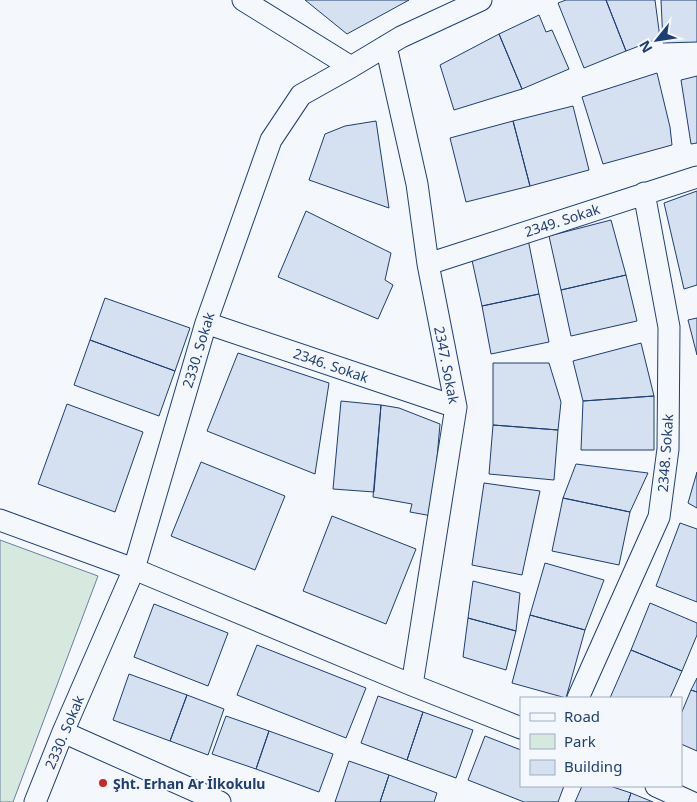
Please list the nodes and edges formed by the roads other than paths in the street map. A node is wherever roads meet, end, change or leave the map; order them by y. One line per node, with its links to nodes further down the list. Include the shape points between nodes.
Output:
1 (243, 0): 4 (street)
2 (481, 0): 3 (street, 2330. Sokak)
3 (386, 46): 4 (street, 2330. Sokak); 7 (street, 2347. Sokak, via 417,184)
4 (351, 67): 8 (street, 2330. Sokak, via 301,95 271,140)
5 (697, 177): 6 (street, 2349. Sokak)
6 (644, 193): 7 (street, 2349. Sokak); 13 (street, 2348. Sokak, via 669,327 667,458 659,517)
7 (428, 264): 9 (street, 2347. Sokak)
8 (206, 323): 9 (street, 2346. Sokak); 11 (street, 2330. Sokak)
9 (456, 407): 12 (street, 2347. Sokak)
10 (0, 520): 11 (street)
11 (134, 569): 12 (street); 15 (street, 2330. Sokak)
12 (412, 685): 14 (street)
13 (578, 697)
14 (520, 728)
15 (63, 732): 17 (street, 2330. Sokak); 18 (street)
16 (658, 787): 19 (street)
17 (35, 802)
18 (220, 802)
19 (691, 802)

